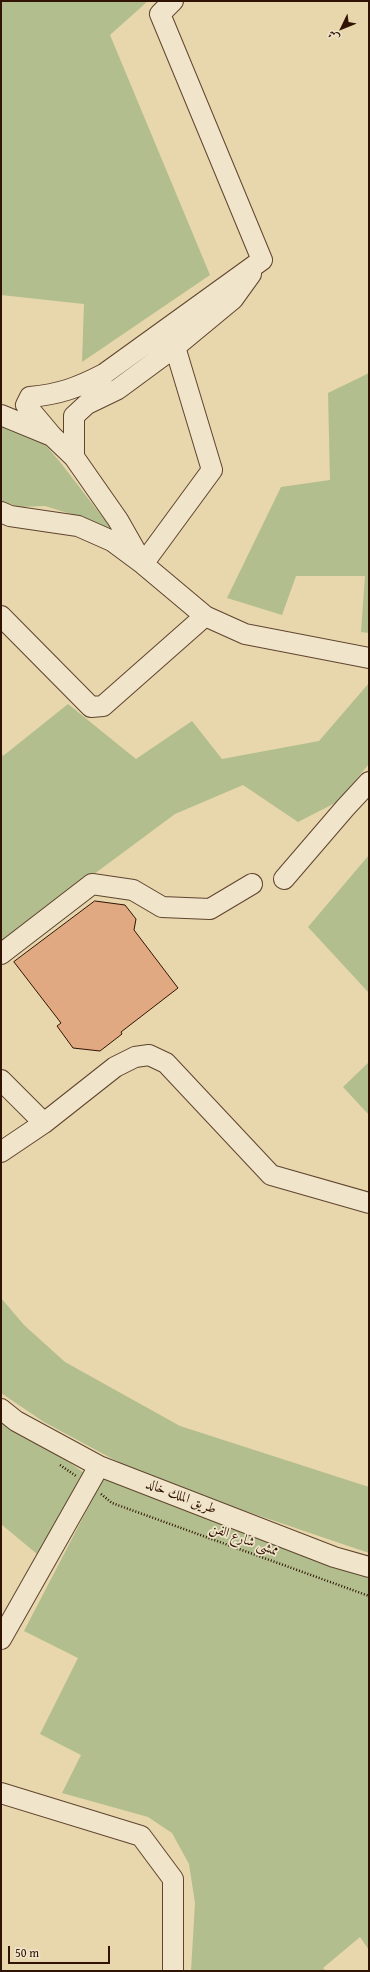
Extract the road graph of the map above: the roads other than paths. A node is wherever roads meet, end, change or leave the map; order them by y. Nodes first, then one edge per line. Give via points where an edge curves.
1 (173, 1) edge
2 (262, 260) junction
3 (175, 347) junction
4 (1, 415) edge
5 (52, 436) junction
6 (74, 458) junction
7 (1, 512) edge
8 (143, 564) junction
9 (1, 616) edge
10 (205, 616) junction
11 (369, 658) edge
12 (365, 790) edge
13 (284, 879) dead end
14 (252, 884) dead end
15 (1, 954) edge
16 (1, 1080) edge
17 (44, 1123) junction
18 (1, 1152) edge
19 (369, 1203) edge
20 (1, 1409) edge
21 (99, 1466) junction
22 (369, 1567) edge
23 (1, 1639) edge
24 (1, 1793) edge
25 (173, 1971) edge

1 - 2 street via 160,14
2 - 3 street via 233,299
2 - 5 street via 104,374 76,389 30,397 26,405
3 - 6 street via 118,389 87,404 74,416
3 - 8 street via 212,470
4 - 5 street
5 - 6 street
6 - 8 street via 118,520
7 - 8 street via 10,516 78,526 112,541
8 - 10 street
9 - 10 street via 92,707 103,706
10 - 11 street via 245,634
12 - 13 street
14 - 15 street via 210,909 162,907 133,890 92,884
16 - 17 street
17 - 18 street
17 - 19 street via 115,1067 136,1057 149,1055 166,1063 271,1175
20 - 21 street, طريق الملك خالد via 16,1421
21 - 22 street, طريق الملك خالد via 334,1557
21 - 23 street
24 - 25 street via 141,1836 173,1879

